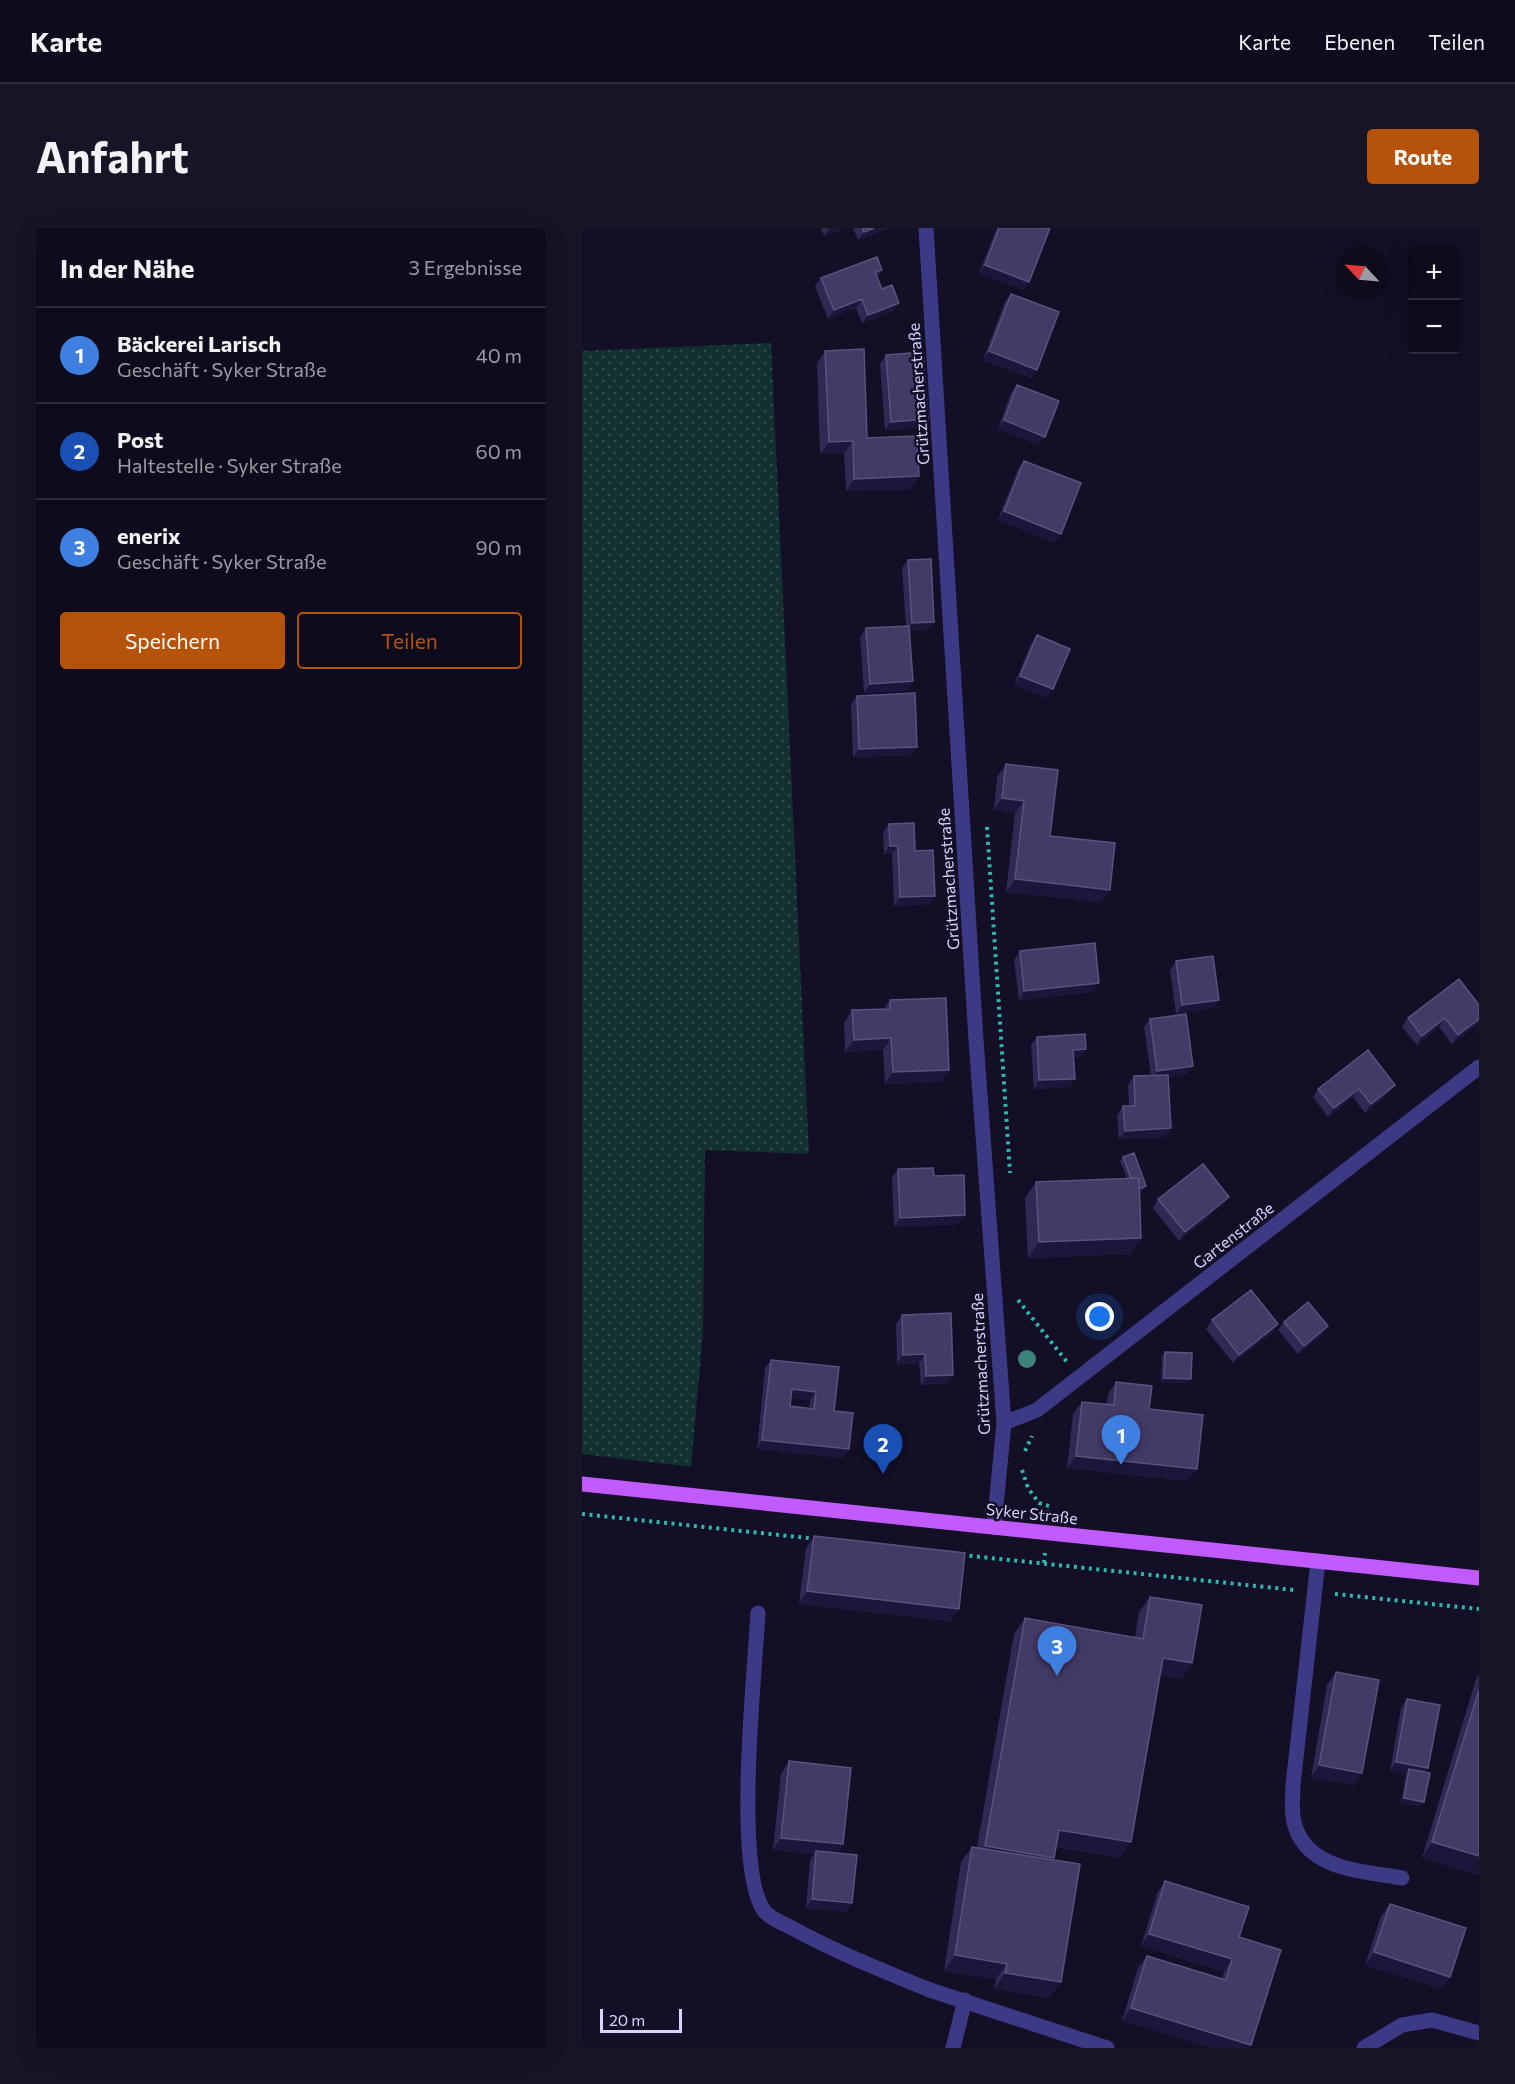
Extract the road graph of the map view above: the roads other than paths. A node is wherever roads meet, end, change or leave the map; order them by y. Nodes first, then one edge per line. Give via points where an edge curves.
1 (926, 228) edge
2 (1479, 1067) edge
3 (1004, 1423) junction
4 (582, 1484) edge
5 (994, 1527) junction
6 (1318, 1561) junction
7 (1479, 1578) edge
8 (758, 1613) dead end
9 (1402, 1878) dead end
10 (965, 2000) junction
11 (1479, 2033) edge
12 (953, 2048) edge
13 (1107, 2048) edge
14 (1364, 2048) edge

1 - 3 street, Grützmacherstraße via 976,1051
2 - 3 street, Gartenstraße via 1037,1410
3 - 5 street, Grützmacherstraße
4 - 5 main road, Syker Straße
5 - 6 main road, Syker Straße
6 - 7 main road, Syker Straße
6 - 9 street via 1293,1785 1293,1820 1297,1834 1330,1865
8 - 10 street via 748,1839 752,1881 758,1898 770,1916 800,1933 930,1990
10 - 12 street
10 - 13 street
11 - 14 street via 1432,2020 1402,2025

